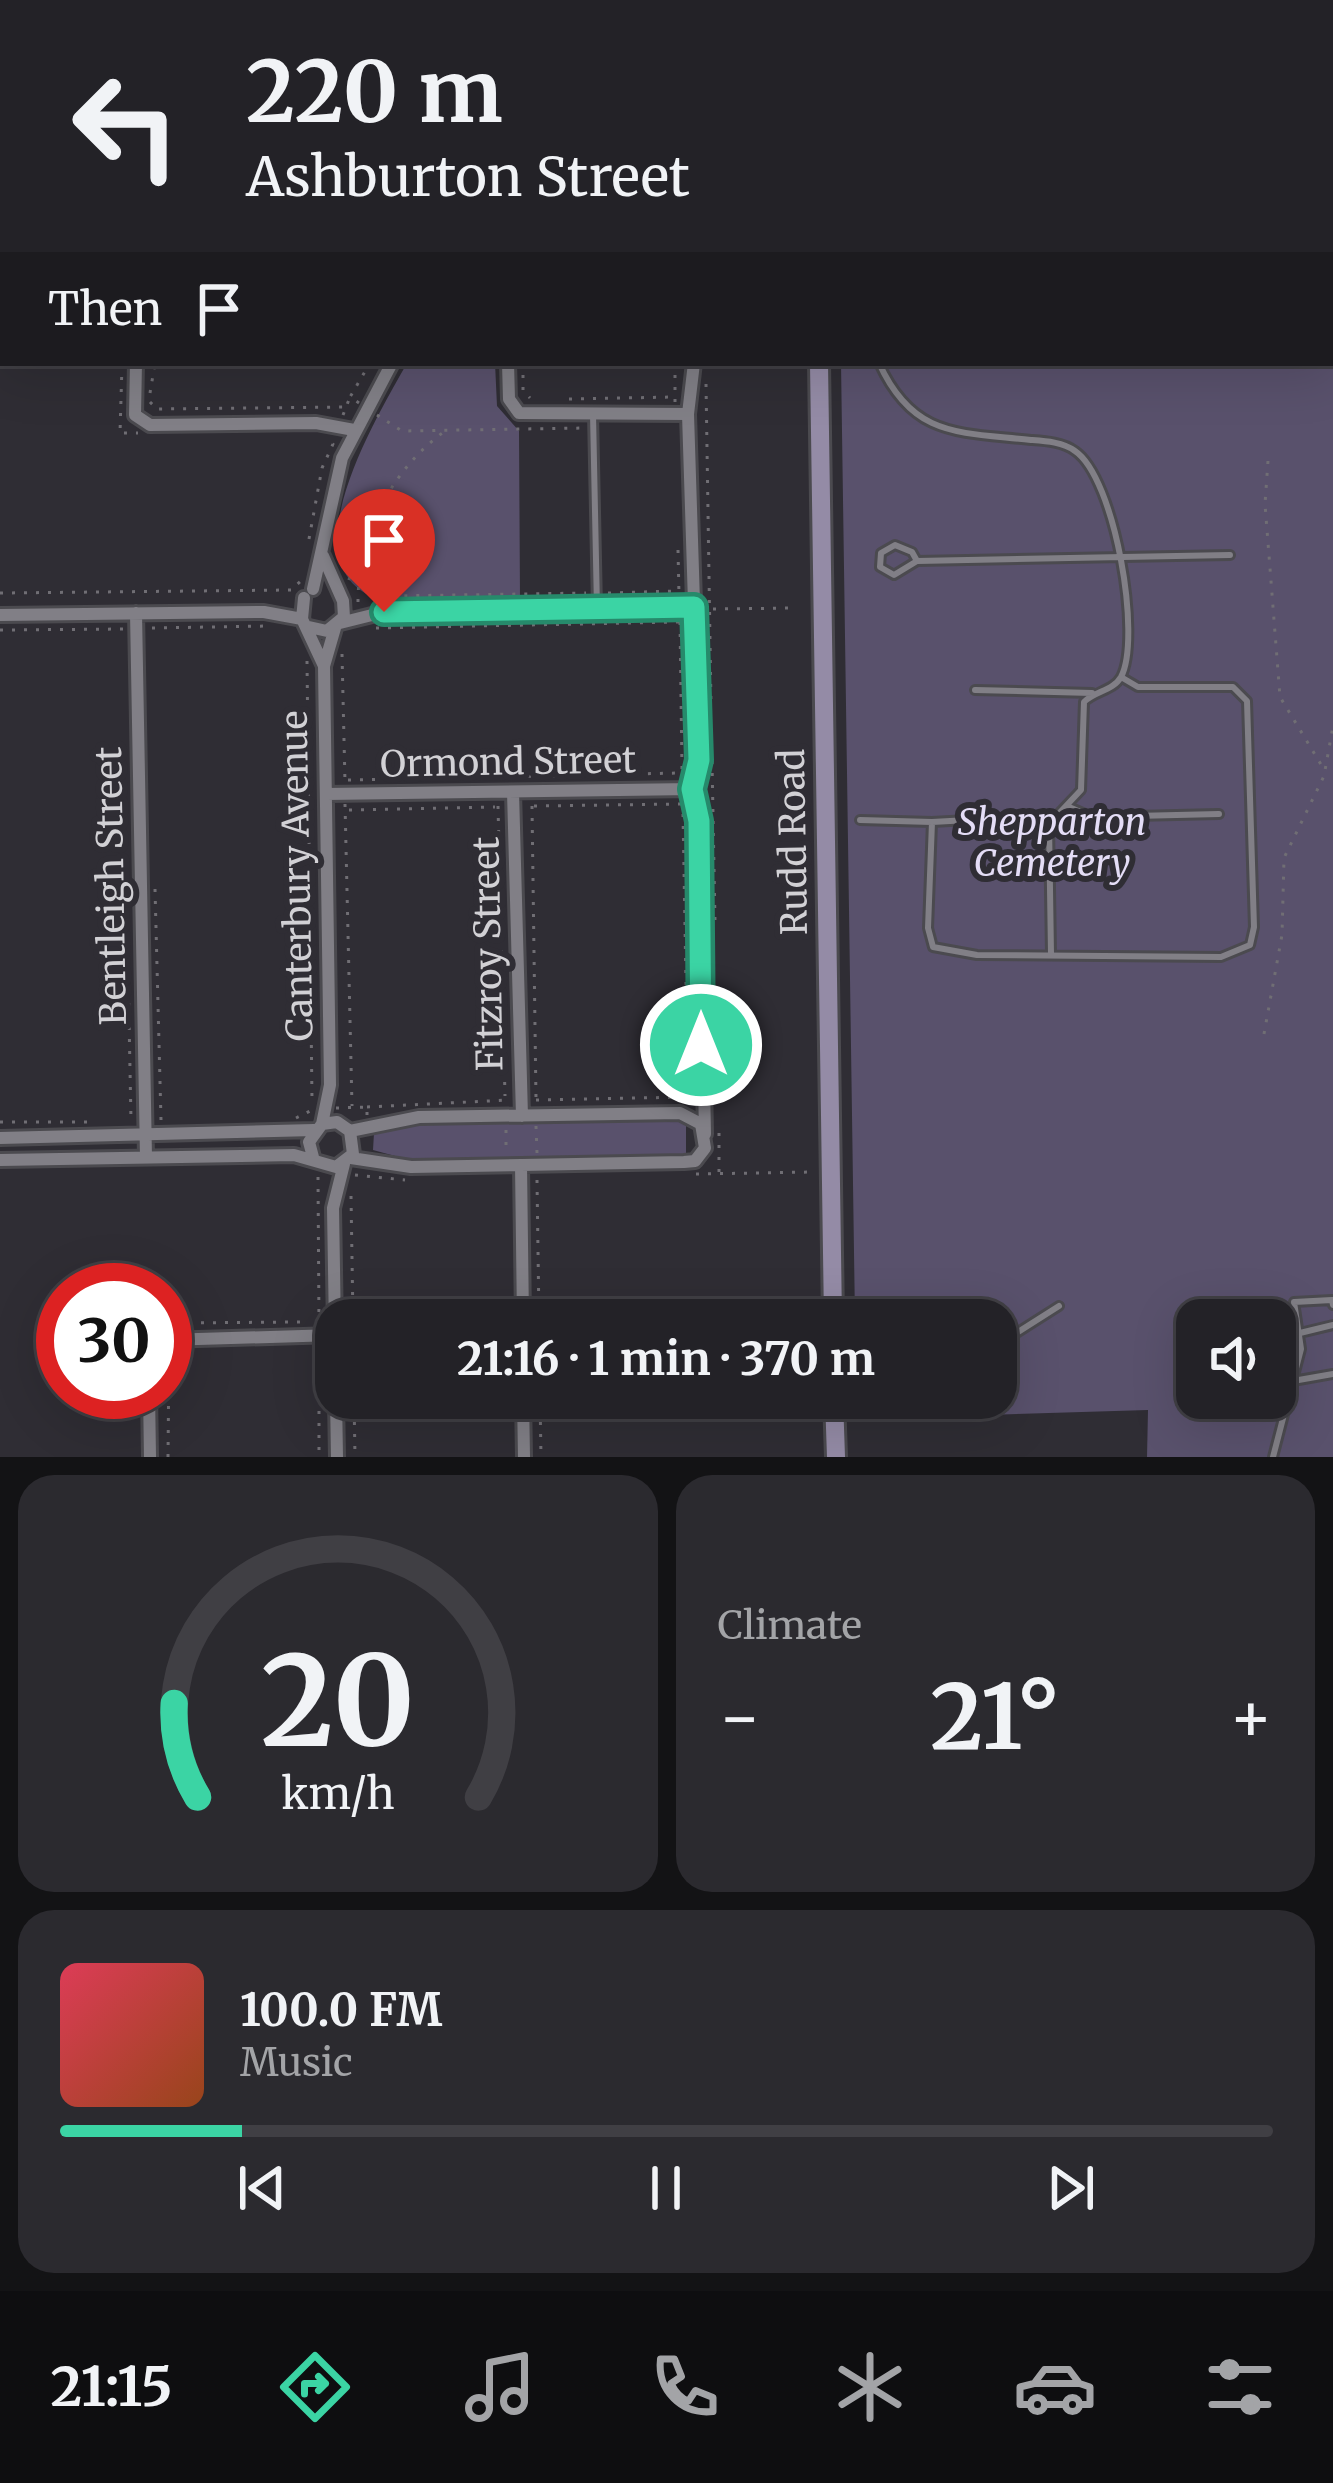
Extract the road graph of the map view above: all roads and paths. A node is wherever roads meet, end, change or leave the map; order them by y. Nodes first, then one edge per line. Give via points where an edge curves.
1 (123, 366) edge
2 (136, 366) edge
3 (154, 366) edge
4 (368, 366) edge
5 (390, 366) edge
6 (508, 366) edge
7 (523, 366) edge
8 (675, 366) edge
9 (693, 366) edge
10 (819, 366) edge
11 (880, 366) edge
12 (706, 386) dead end
13 (675, 397) junction
14 (532, 400) dead end
15 (556, 400) dead end
16 (343, 407) dead end
17 (366, 408) junction
18 (682, 413) junction
19 (593, 421) junction
20 (354, 430) junction
21 (446, 430) junction
22 (323, 431) dead end
23 (142, 433) dead end
24 (1268, 461) dead end
25 (678, 544) dead end
26 (316, 554) junction
27 (1230, 555) dead end
28 (1121, 557) junction
29 (917, 561) junction
30 (323, 573) junction
31 (358, 586) junction
32 (681, 591) junction
33 (0, 593) edge
34 (308, 593) junction
35 (596, 593) junction
36 (340, 596) junction
37 (358, 606) junction
38 (687, 607) junction
39 (795, 608) dead end
40 (597, 609) junction
41 (710, 610) junction
42 (264, 612) junction
43 (384, 612) junction
44 (136, 614) junction
45 (0, 615) edge
46 (306, 623) junction
47 (337, 626) junction
48 (307, 645) dead end
49 (342, 645) dead end
50 (324, 666) junction
51 (1121, 677) junction
52 (975, 690) dead end
53 (1095, 694) junction
54 (711, 704) dead end
55 (1333, 726) edge
56 (712, 751) dead end
57 (682, 772) junction
58 (1325, 772) junction
59 (497, 776) junction
60 (345, 787) junction
61 (687, 789) junction
62 (498, 792) junction
63 (514, 792) junction
64 (326, 794) junction
65 (532, 806) dead end
66 (1069, 808) junction
67 (1057, 814) junction
68 (1220, 814) dead end
69 (860, 820) dead end
70 (932, 823) junction
71 (715, 939) dead end
72 (1052, 956) junction
73 (1264, 1034) dead end
74 (701, 1090) junction
75 (505, 1100) junction
76 (529, 1100) junction
77 (332, 1108) junction
78 (367, 1108) junction
79 (680, 1113) junction
80 (506, 1116) junction
81 (529, 1116) junction
82 (718, 1126) dead end
83 (318, 1127) junction
84 (348, 1128) junction
85 (367, 1129) junction
86 (292, 1133) junction
87 (705, 1134) junction
88 (145, 1136) junction
89 (0, 1138) edge
90 (296, 1155) junction
91 (146, 1157) junction
92 (0, 1160) edge
93 (330, 1168) junction
94 (516, 1169) junction
95 (537, 1171) junction
96 (816, 1172) dead end
97 (697, 1174) dead end
98 (719, 1174) junction
99 (419, 1180) dead end
100 (351, 1196) dead end
101 (321, 1299) edge
102 (334, 1299) edge
103 (353, 1299) edge
104 (522, 1299) edge
105 (539, 1299) edge
106 (833, 1299) edge
107 (1333, 1305) edge
108 (1059, 1306) dead end
109 (192, 1323) edge
110 (1333, 1325) edge
111 (315, 1329) edge
112 (315, 1329) edge
113 (1017, 1333) edge
114 (1300, 1333) junction
115 (192, 1338) edge
116 (1296, 1360) edge
117 (1333, 1374) edge
118 (1296, 1380) edge
119 (149, 1419) edge
120 (167, 1419) edge
121 (320, 1419) edge
122 (336, 1419) edge
123 (355, 1419) edge
124 (524, 1419) edge
125 (540, 1419) edge
126 (835, 1419) edge
127 (1283, 1419) edge
128 (150, 1457) edge
129 (168, 1457) edge
130 (320, 1457) edge
131 (337, 1457) edge
132 (356, 1457) edge
133 (524, 1457) edge
134 (541, 1457) edge
135 (836, 1457) edge
136 (1273, 1457) edge

1 - 23 path via 120,433
2 - 20 street via 135,415 151,425 316,422
3 - 16 path via 148,400 157,409
4 - 17 path via 350,397
5 - 17 street
6 - 19 street via 518,413
7 - 14 path via 523,390
8 - 13 path
9 - 18 street
10 - 106 street, Rudd Road
11 - 28 lane via 890,387 929,424 1074,449 1106,494
12 - 41 path
13 - 15 path
13 - 18 path
17 - 20 street
17 - 21 path via 401,431
18 - 19 street
18 - 38 street
19 - 21 path
19 - 35 lane
20 - 26 street
21 - 31 path via 386,492
22 - 26 path via 333,444 322,468
24 - 58 path via 1280,697
25 - 32 path
26 - 30 street
27 - 28 lane
28 - 29 lane
28 - 51 lane
29 - 29 lane via 894,575 880,567 881,553 895,545
30 - 31 path
30 - 33 path via 310,573 291,590
30 - 34 street
30 - 36 street
31 - 35 path via 390,596
31 - 37 path
32 - 35 path
32 - 38 path
34 - 36 street
34 - 42 street
34 - 46 street
35 - 40 lane
36 - 37 street
36 - 47 street, Canterbury Avenue
37 - 43 street
38 - 40 street
38 - 57 path
38 - 61 street via 699,760
39 - 41 path
40 - 43 street
41 - 54 path
42 - 44 street
42 - 46 street
43 - 47 street
44 - 45 street
44 - 88 street, Bentleigh Street
46 - 47 street
46 - 50 street, Canterbury Avenue
47 - 50 street, Canterbury Avenue
48 - 77 path
49 - 60 path
50 - 64 street, Canterbury Avenue
51 - 53 lane
51 - 72 lane via 1138,687 1233,687 1247,701 1252,936 1243,951 1221,957
52 - 53 lane
53 - 66 lane via 1081,710 1081,790
55 - 58 path
56 - 71 path
57 - 59 path
57 - 61 path
58 - 73 path via 1284,858 1282,935
59 - 60 path
59 - 62 path
60 - 62 street, Ormond Street
60 - 64 street, Ormond Street
60 - 77 path
61 - 63 street, Ormond Street
61 - 74 street via 699,821
61 - 76 path via 688,1097
62 - 63 street, Ormond Street
62 - 75 path
63 - 76 street, Fitzroy Street
64 - 77 street, Canterbury Avenue
65 - 76 path
66 - 67 lane
66 - 68 lane via 1092,817
67 - 70 lane
67 - 72 lane via 1049,832
69 - 70 lane
70 - 72 lane via 933,947
74 - 79 street
74 - 87 street
75 - 76 path
75 - 78 path
75 - 80 path
76 - 81 street, Fitzroy Street
76 - 81 path
77 - 78 path
77 - 83 street, Canterbury Avenue
77 - 84 street
77 - 86 path via 290,1121
78 - 85 path
79 - 81 street
79 - 87 street
80 - 81 street
80 - 85 street via 403,1118
80 - 94 path
81 - 95 path
82 - 98 path
83 - 84 street
83 - 86 street
83 - 93 street, Canterbury Avenue via 309,1142
84 - 85 street
84 - 93 street via 355,1146
86 - 88 street
87 - 95 street via 695,1161
88 - 89 street
88 - 91 street, Bentleigh Street
90 - 91 street
90 - 93 street
90 - 93 path via 297,1163
91 - 92 street
93 - 94 street
93 - 99 path
93 - 101 path
93 - 102 street
94 - 95 street
94 - 95 path
94 - 104 street
95 - 105 path
96 - 98 path
97 - 98 path
100 - 103 path
107 - 114 lane via 1294,1303
108 - 113 lane
109 - 111 path
110 - 114 lane
112 - 115 street
114 - 116 lane
117 - 118 lane
119 - 128 street
120 - 129 path
121 - 130 path
122 - 131 street
123 - 132 path
124 - 133 street
125 - 134 path
126 - 135 street
127 - 136 lane

